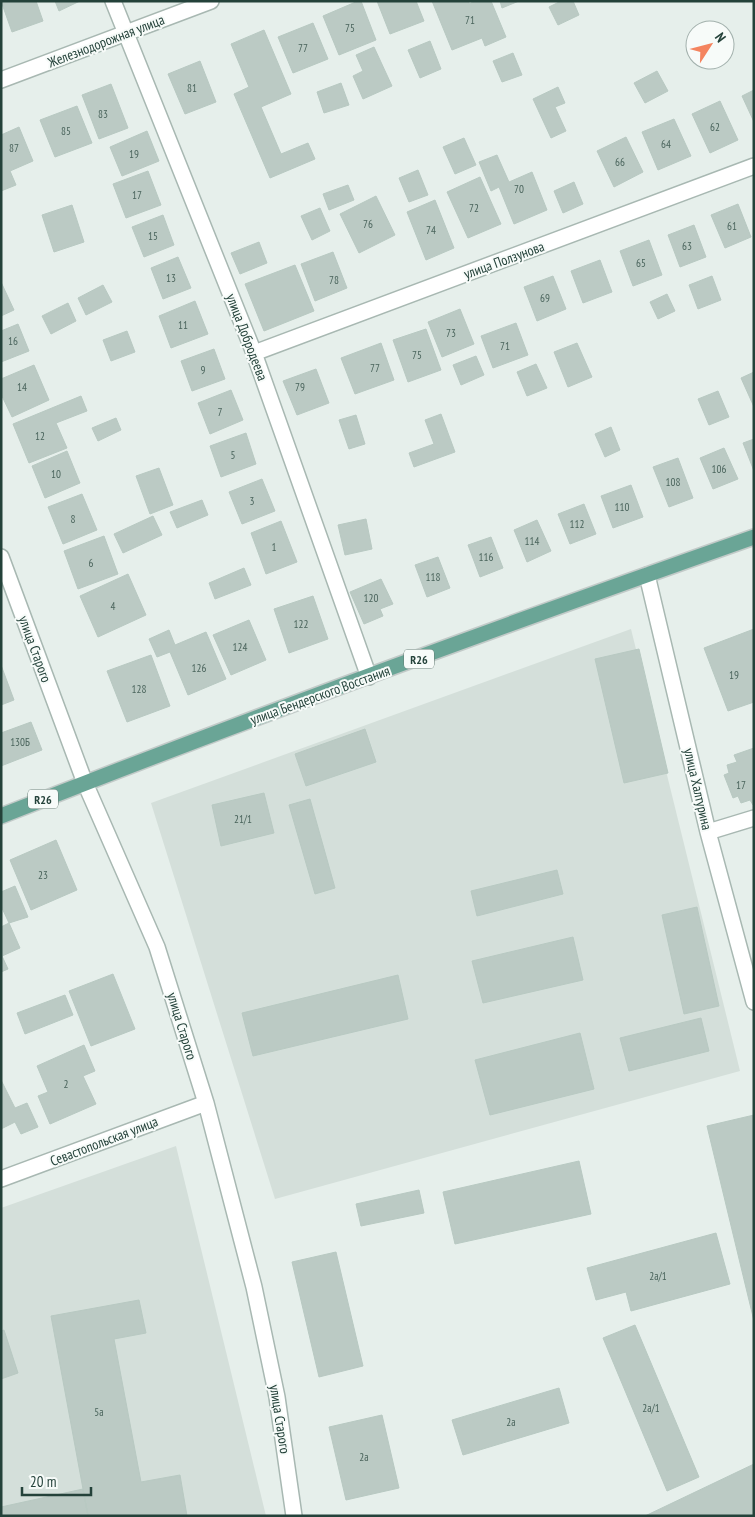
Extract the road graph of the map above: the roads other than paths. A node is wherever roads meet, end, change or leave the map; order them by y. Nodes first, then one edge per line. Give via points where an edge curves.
1 (113, 1) edge
2 (211, 1) edge
3 (125, 34) junction
4 (1, 80) edge
5 (754, 166) edge
6 (254, 353) junction
7 (754, 538) edge
8 (1, 557) edge
9 (647, 575) junction
10 (369, 677) junction
11 (85, 783) junction
12 (1, 816) edge
13 (754, 818) edge
14 (708, 832) junction
15 (754, 1002) edge
16 (206, 1102) junction
17 (1, 1180) edge
18 (294, 1516) edge

1 - 3 street, улица Добродеева
2 - 3 street, Железнодорожная улица
3 - 4 street, Железнодорожная улица
3 - 6 street, улица Добродеева
5 - 6 street, улица Ползунова
6 - 10 street, улица Добродеева
7 - 9 main road, улица Бендерского Восстания / R26
8 - 11 street, улица Старого
9 - 10 main road, улица Бендерского Восстания / R26
9 - 14 street, улица Халтурина
10 - 11 main road, улица Бендерского Восстания / R26
11 - 12 main road, улица Бендерского Восстания / R26
11 - 16 street, улица Старого via 157,947
13 - 14 street
14 - 15 street, улица Халтурина
16 - 17 street, Севастопольская улица
16 - 18 street, улица Старого via 254,1287 277,1397

